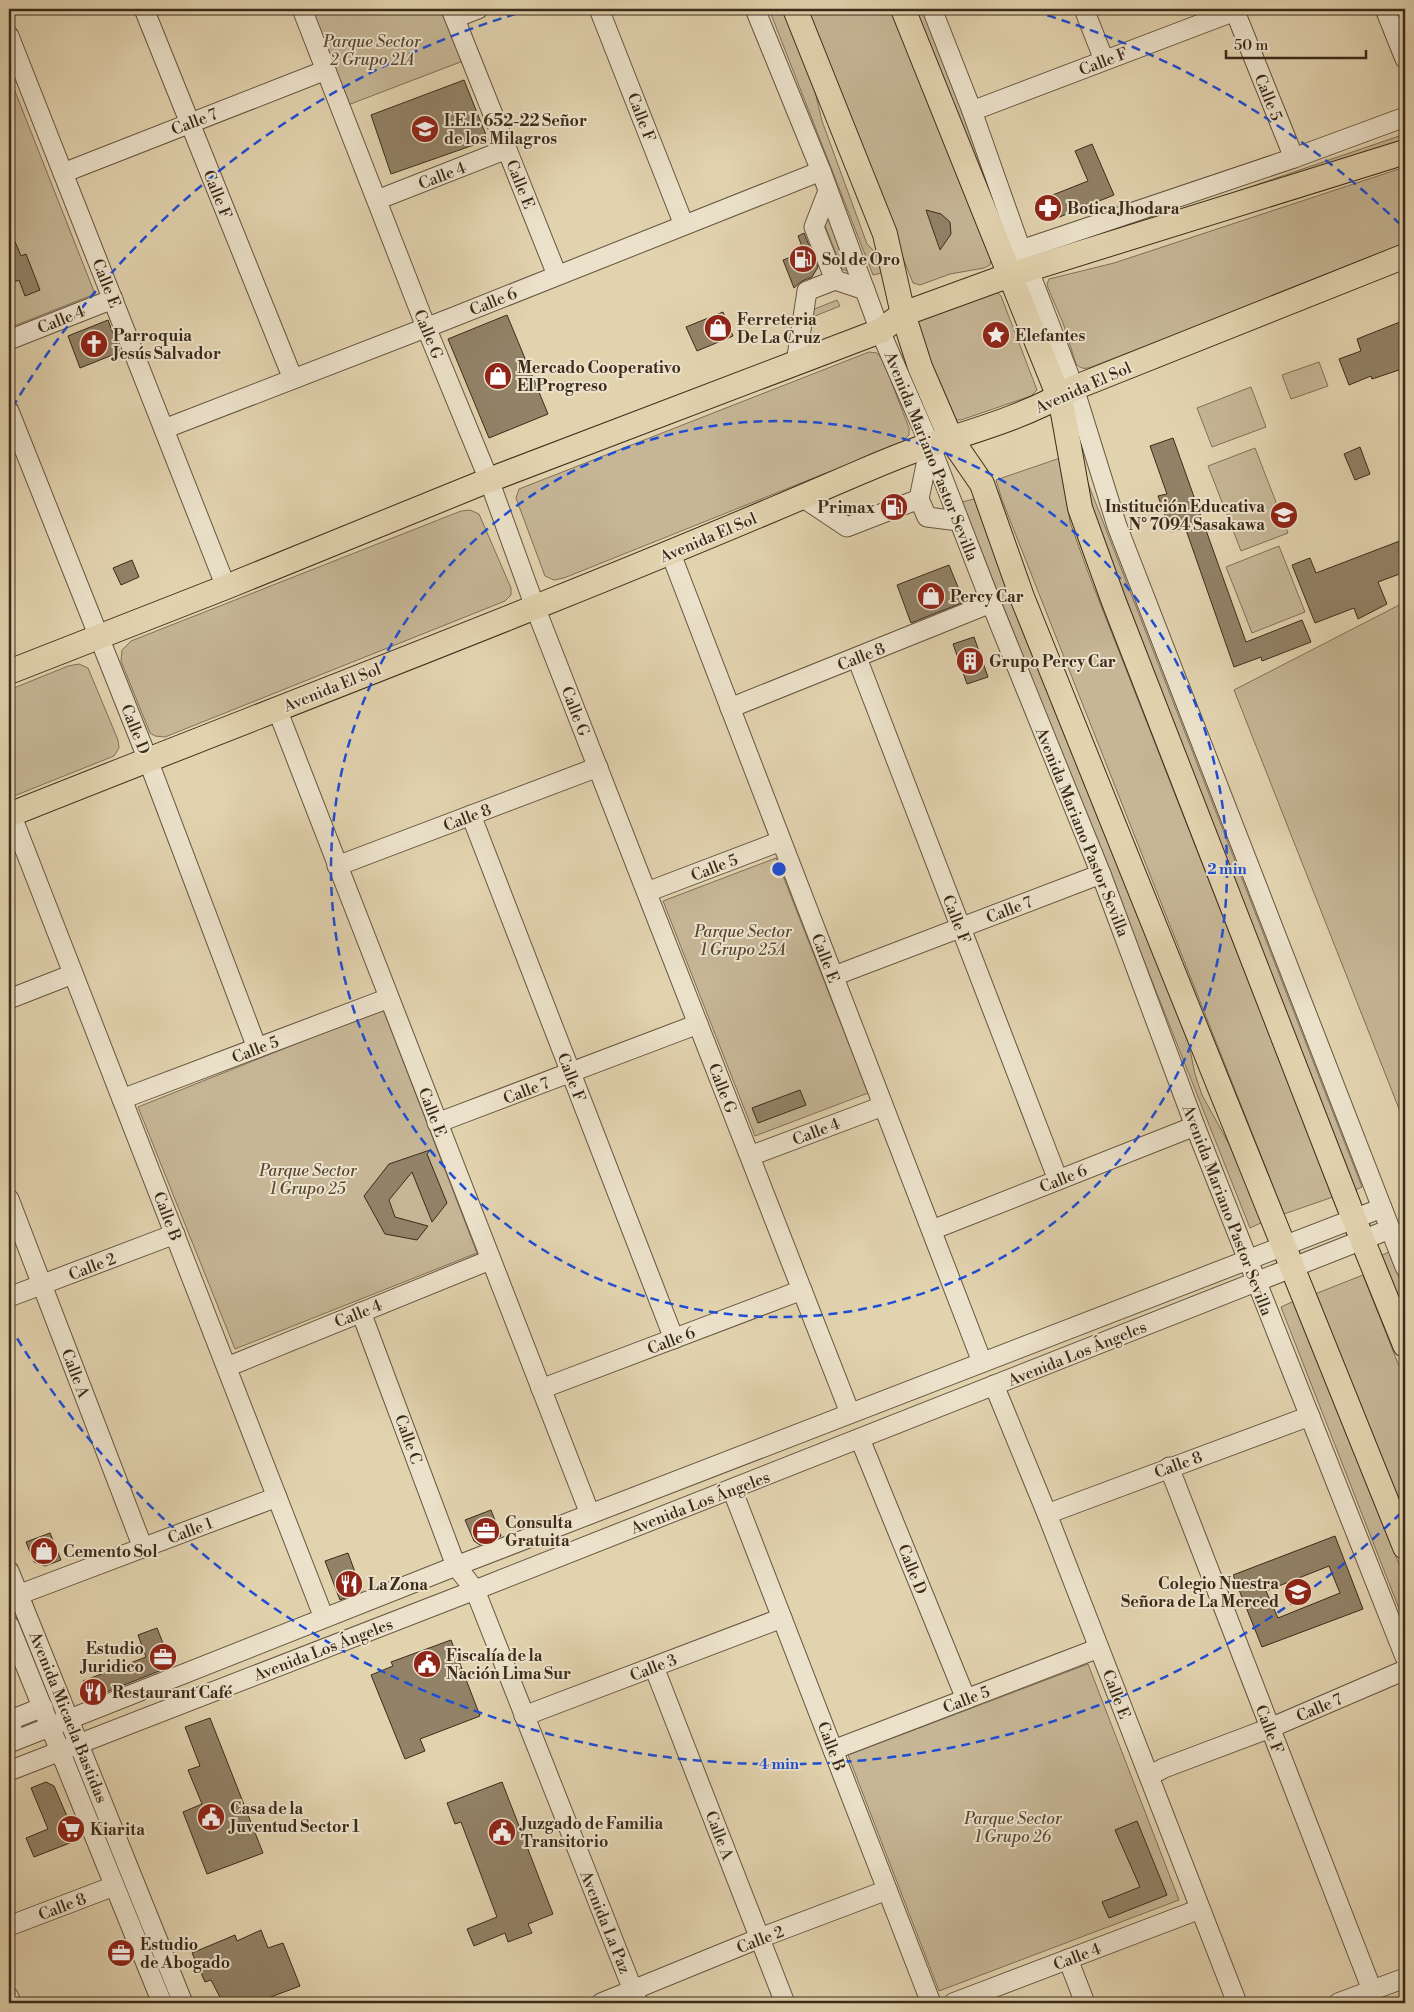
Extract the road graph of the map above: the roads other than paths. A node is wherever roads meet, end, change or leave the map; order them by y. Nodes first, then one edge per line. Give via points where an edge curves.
1 (144, 9) edge
2 (302, 9) edge
3 (478, 9) edge
4 (599, 9) edge
5 (755, 9) edge
6 (795, 9) edge
7 (903, 9) edge
8 (932, 9) edge
9 (1084, 9) edge
10 (1385, 9) edge
11 (1234, 10) edge
12 (453, 13) edge
13 (9, 40) edge
14 (1405, 58) edge
15 (1104, 60) junction
16 (326, 70) junction
17 (972, 111) junction
18 (1405, 118) edge
19 (190, 123) junction
20 (507, 149) junction
21 (1405, 152) edge
22 (1294, 158) junction
23 (821, 172) junction
24 (63, 173) junction
25 (828, 191) junction
26 (377, 200) junction
27 (684, 225) junction
28 (1405, 256) edge
29 (1020, 265) junction
30 (557, 275) junction
31 (836, 280) junction
32 (865, 290) junction
33 (113, 299) junction
34 (903, 314) junction
35 (426, 327) junction
36 (880, 331) junction
37 (9, 340) edge
38 (796, 363) junction
39 (292, 379) junction
40 (1067, 393) junction
41 (9, 411) edge
42 (164, 429) junction
43 (941, 442) junction
44 (489, 480) junction
45 (802, 497) junction
46 (920, 499) junction
47 (960, 521) junction
48 (671, 554) junction
49 (226, 587) junction
50 (991, 603) junction
51 (535, 607) junction
52 (99, 637) junction
53 (857, 658) junction
54 (9, 672) edge
55 (730, 708) junction
56 (277, 709) junction
57 (148, 760) junction
58 (598, 767) junction
59 (10, 814) edge
60 (471, 815) junction
61 (781, 841) junction
62 (337, 866) junction
63 (1102, 874) junction
64 (647, 892) junction
65 (960, 927) junction
66 (74, 974) junction
67 (834, 976) junction
68 (389, 998) junction
69 (9, 999) edge
70 (698, 1024) junction
71 (257, 1048) junction
72 (571, 1072) junction
73 (122, 1099) junction
74 (883, 1106) junction
75 (437, 1123) junction
76 (1195, 1126) junction
77 (750, 1156) junction
78 (1058, 1180) junction
79 (9, 1199) edge
80 (1382, 1208) junction
81 (1359, 1229) junction
82 (1390, 1229) junction
83 (932, 1230) junction
84 (175, 1234) junction
85 (1288, 1256) junction
86 (490, 1260) junction
87 (1248, 1260) junction
88 (1405, 1267) edge
89 (1256, 1282) junction
90 (42, 1284) junction
91 (802, 1290) junction
92 (9, 1297) edge
93 (361, 1312) junction
94 (674, 1339) junction
95 (1405, 1345) edge
96 (982, 1362) junction
97 (227, 1367) junction
98 (994, 1385) junction
99 (540, 1389) junction
100 (850, 1413) junction
101 (1310, 1416) junction
102 (860, 1439) junction
103 (1169, 1467) junction
104 (732, 1489) junction
105 (277, 1497) junction
106 (590, 1514) junction
107 (1047, 1514) junction
108 (1405, 1547) edge
109 (142, 1548) junction
110 (456, 1566) junction
111 (9, 1571) edge
112 (475, 1590) junction
113 (18, 1594) junction
114 (324, 1618) junction
115 (782, 1618) junction
116 (9, 1625) edge
117 (1099, 1648) junction
118 (1405, 1657) edge
119 (654, 1667) junction
120 (1405, 1670) edge
121 (966, 1699) junction
122 (43, 1707) junction
123 (524, 1716) junction
124 (70, 1720) junction
125 (50, 1726) junction
126 (1270, 1728) junction
127 (79, 1742) junction
128 (9, 1743) edge
129 (60, 1750) junction
130 (833, 1750) junction
131 (13, 1769) edge
132 (1149, 1776) junction
133 (114, 1886) junction
134 (888, 1890) junction
135 (1200, 1909) junction
136 (9, 1926) edge
137 (760, 1938) junction
138 (1068, 1959) junction
139 (1405, 1978) edge
140 (1372, 1990) junction
141 (9, 1997) edge
142 (635, 1997) edge
143 (11, 2003) edge
144 (162, 2003) edge
145 (183, 2003) edge
146 (601, 2003) edge
147 (785, 2003) edge
148 (931, 2003) edge
149 (953, 2003) edge
150 (1085, 2003) edge
151 (1237, 2003) edge
152 (1338, 2003) edge

1 - 19 street, Calle F
2 - 16 street, Calle G
3 - 12 street
4 - 27 street, Calle F
5 - 23 street, Avenida Mariano Pastor Sevilla
6 - 34 main road, Avenida Mariano Pastor Sevilla via 885,234
7 - 29 main road via 997,246
8 - 17 street
9 - 15 street
10 - 14 street
11 - 15 street, Calle F
11 - 22 street, Calle 5
12 - 20 street, Calle E
13 - 24 street, Calle E
15 - 17 street, Calle F
16 - 19 street, Calle 7
16 - 26 street, Calle G
17 - 29 street
18 - 22 street
19 - 24 street, Calle 7
19 - 39 street, Calle F
20 - 26 street, Calle 4
20 - 30 street, Calle E
21 - 29 main road
22 - 29 street
23 - 25 street, Avenida Mariano Pastor Sevilla
23 - 27 street, Calle 6
24 - 33 street, Calle E
25 - 31 street via 814,227
25 - 32 street, Avenida Mariano Pastor Sevilla
26 - 35 street, Calle G
27 - 30 street, Calle 6
28 - 40 main road, Avenida El Sol
29 - 34 main road
29 - 40 main road
30 - 35 street, Calle 6
31 - 32 street
31 - 38 street via 807,291
32 - 36 street, Avenida Mariano Pastor Sevilla
33 - 37 street, Calle 4
33 - 42 street, Calle E
34 - 36 main road
34 - 43 main road, Avenida Mariano Pastor Sevilla
35 - 39 street, Calle 6
35 - 44 street, Calle G
36 - 38 main road
36 - 43 street, Avenida Mariano Pastor Sevilla
38 - 44 main road
39 - 42 street, Calle 6
40 - 43 main road, Avenida El Sol via 997,424
40 - 80 street
40 - 81 main road via 1064,413 1083,516
41 - 52 street, Calle D
42 - 49 street, Calle E
43 - 45 main road, Avenida El Sol
43 - 46 street
43 - 47 street, Avenida Mariano Pastor Sevilla
43 - 85 main road, Avenida Mariano Pastor Sevilla via 982,484 1022,597
44 - 49 main road
44 - 51 street, Calle G
45 - 46 street via 847,527
45 - 48 main road, Avenida El Sol
46 - 47 street via 927,517
47 - 50 street, Avenida Mariano Pastor Sevilla
48 - 51 main road, Avenida El Sol
48 - 55 street, Calle E
49 - 52 main road
50 - 53 street, Calle 8
50 - 63 street, Avenida Mariano Pastor Sevilla
51 - 56 main road, Avenida El Sol
51 - 58 street, Calle G
52 - 54 main road
52 - 57 street, Calle D
53 - 55 street, Calle 8
53 - 65 street, Calle F
55 - 61 street, Calle E
56 - 57 main road, Avenida El Sol
56 - 62 street, Calle E
57 - 59 main road, Avenida El Sol
57 - 71 street, Calle D
58 - 60 street, Calle 8
58 - 64 street, Calle G
59 - 66 street, Calle B
60 - 62 street, Calle 8
60 - 72 street, Calle F
61 - 64 street, Calle 5
61 - 67 street, Calle E
62 - 68 street, Calle E
63 - 65 street, Calle 7
63 - 76 street, Avenida Mariano Pastor Sevilla
64 - 70 street, Calle G
65 - 67 street, Calle 7
65 - 78 street, Calle F
66 - 69 street
66 - 73 street, Calle B
67 - 74 street, Calle E
68 - 71 street, Calle 5
68 - 75 street, Calle E
70 - 72 street, Calle 7
70 - 77 street, Calle G
71 - 73 street, Calle 5
72 - 75 street, Calle 7
72 - 94 street, Calle F
73 - 84 street, Calle B
74 - 77 street, Calle 4
74 - 83 street, Calle E
75 - 86 street, Calle E
76 - 78 street, Calle 6
76 - 87 street, Avenida Mariano Pastor Sevilla
77 - 91 street, Calle G
78 - 83 street, Calle 6
79 - 90 street, Calle A
80 - 81 street, Avenida Los Ángeles
80 - 82 street
81 - 82 street, Avenida Los Ángeles
81 - 85 street, Avenida Los Ángeles
81 - 95 main road
82 - 88 street
83 - 96 street, Calle E
84 - 90 street, Calle 2
84 - 97 street, Calle B
85 - 87 street, Avenida Los Ángeles
85 - 89 street, Avenida Los Ángeles
85 - 108 main road, Avenida Mariano Pastor Sevilla
86 - 93 street, Calle 4
86 - 99 street, Calle E
87 - 89 street, Avenida Mariano Pastor Sevilla
87 - 96 street, Avenida Los Ángeles
89 - 98 street, Avenida Los Ángeles
89 - 101 street, Avenida Mariano Pastor Sevilla
90 - 92 street, Calle 2
90 - 109 street, Calle A
91 - 94 street, Calle 6
91 - 100 street, Calle G
93 - 97 street, Calle 4
93 - 110 street, Calle C
94 - 99 street, Calle 6
96 - 100 street, Avenida Los Ángeles
97 - 105 street, Calle B
98 - 102 street, Avenida Los Ángeles
98 - 107 street, Calle E
99 - 106 street, Calle E
100 - 106 street, Avenida Los Ángeles
101 - 103 street, Calle 8
101 - 118 street, Avenida Mariano Pastor Sevilla
102 - 104 street, Avenida Los Ángeles
102 - 121 street, Calle D
103 - 107 street, Calle 8
103 - 126 street, Calle F
104 - 112 street, Avenida Los Ángeles
104 - 115 street, Calle B
105 - 109 street, Calle 1
105 - 114 street, Calle B
106 - 110 street, Avenida Los Ángeles
107 - 117 street, Calle E
109 - 113 street, Calle 1
110 - 112 street, Avenida La Paz
110 - 114 street, Avenida Los Ángeles
111 - 113 street, Avenida Micaela Bastidas
112 - 123 street, Avenida La Paz
112 - 127 street, Avenida Los Ángeles
113 - 124 street, Avenida Micaela Bastidas
114 - 124 street, Avenida Los Ángeles
115 - 119 street, Calle 3
115 - 130 street, Calle B
116 - 122 street, Avenida Micaela Bastidas
117 - 121 street, Calle 5
117 - 132 street, Calle E
119 - 123 street, Calle 3
119 - 137 street, Calle A
120 - 126 street, Calle 7
121 - 130 street, Calle 5
122 - 125 street, Avenida Micaela Bastidas
122 - 128 street via 12,1719
123 - 142 street, Avenida La Paz
124 - 125 street, Avenida Los Ángeles
124 - 127 street, Avenida Micaela Bastidas
125 - 128 street, Avenida Los Ángeles
125 - 129 street, Avenida Micaela Bastidas
126 - 132 street, Calle 7
126 - 140 street, Calle F
127 - 129 street, Avenida Los Ángeles
127 - 145 street, Avenida Micaela Bastidas
128 - 131 street
129 - 131 street, Avenida Los Ángeles
129 - 133 street, Avenida Micaela Bastidas
130 - 134 street, Calle B
132 - 135 street, Calle E
133 - 136 street, Calle 8
133 - 144 street, Avenida Micaela Bastidas
134 - 137 street, Calle 2
134 - 148 street, Calle B
135 - 138 street, Calle 4
135 - 151 street, Calle E
137 - 142 street, Calle 2
137 - 147 street, Calle A
138 - 149 street, Calle 4
138 - 150 street
139 - 140 street
140 - 152 street
141 - 143 street
142 - 146 street, Calle 2

